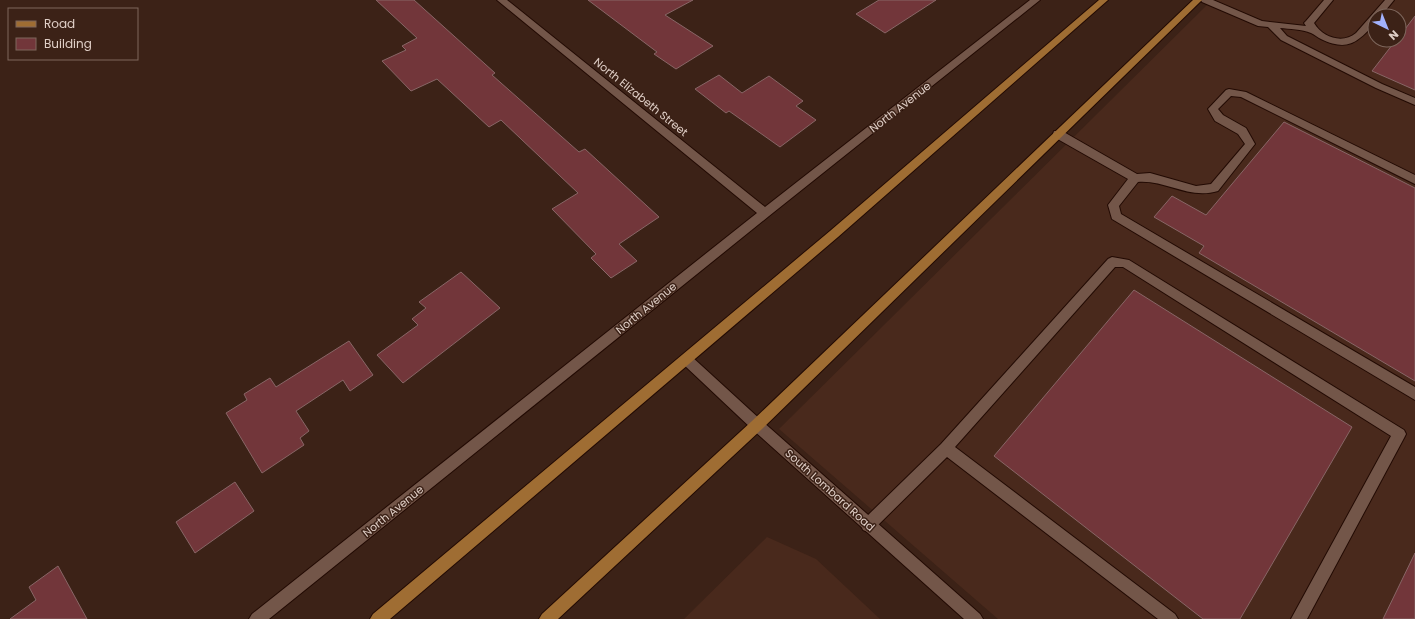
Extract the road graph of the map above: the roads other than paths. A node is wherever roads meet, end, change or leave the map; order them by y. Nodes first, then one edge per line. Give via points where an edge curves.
1 (501, 0) edge
2 (1036, 0) edge
3 (1104, 0) edge
4 (1198, 0) edge
5 (1205, 0) edge
6 (1329, 0) edge
7 (1390, 0) edge
8 (1382, 8) edge
9 (1271, 25) junction
10 (1367, 25) edge
11 (1312, 30) junction
12 (1415, 102) edge
13 (1058, 134) junction
14 (1135, 178) junction
15 (1415, 180) edge
16 (765, 213) junction
17 (687, 360) junction
18 (1415, 394) edge
19 (756, 425) junction
20 (946, 448) junction
21 (868, 525) junction
22 (257, 619) edge
23 (378, 619) edge
24 (547, 619) edge
25 (975, 619) edge
26 (1170, 619) edge
27 (1299, 619) edge

1 - 16 street, North Elizabeth Street
2 - 16 street, North Avenue
3 - 17 main road
4 - 13 main road
5 - 9 street via 1252,21
6 - 11 street via 1309,23
7 - 8 street
9 - 11 street
9 - 12 street via 1284,38
10 - 11 street via 1354,39 1346,43 1337,43
13 - 14 street
13 - 19 main road
14 - 15 street via 1150,177 1196,190 1214,188 1250,144 1242,131 1219,118 1213,109 1229,92 1243,94
14 - 18 street via 1113,205 1116,216
16 - 22 street, North Avenue
17 - 19 street, South Lombard Road
17 - 23 main road
19 - 21 street, South Lombard Road
19 - 24 main road
20 - 21 street
20 - 26 street
20 - 27 street via 1112,262 1125,263 1399,434
21 - 25 street, South Lombard Road

